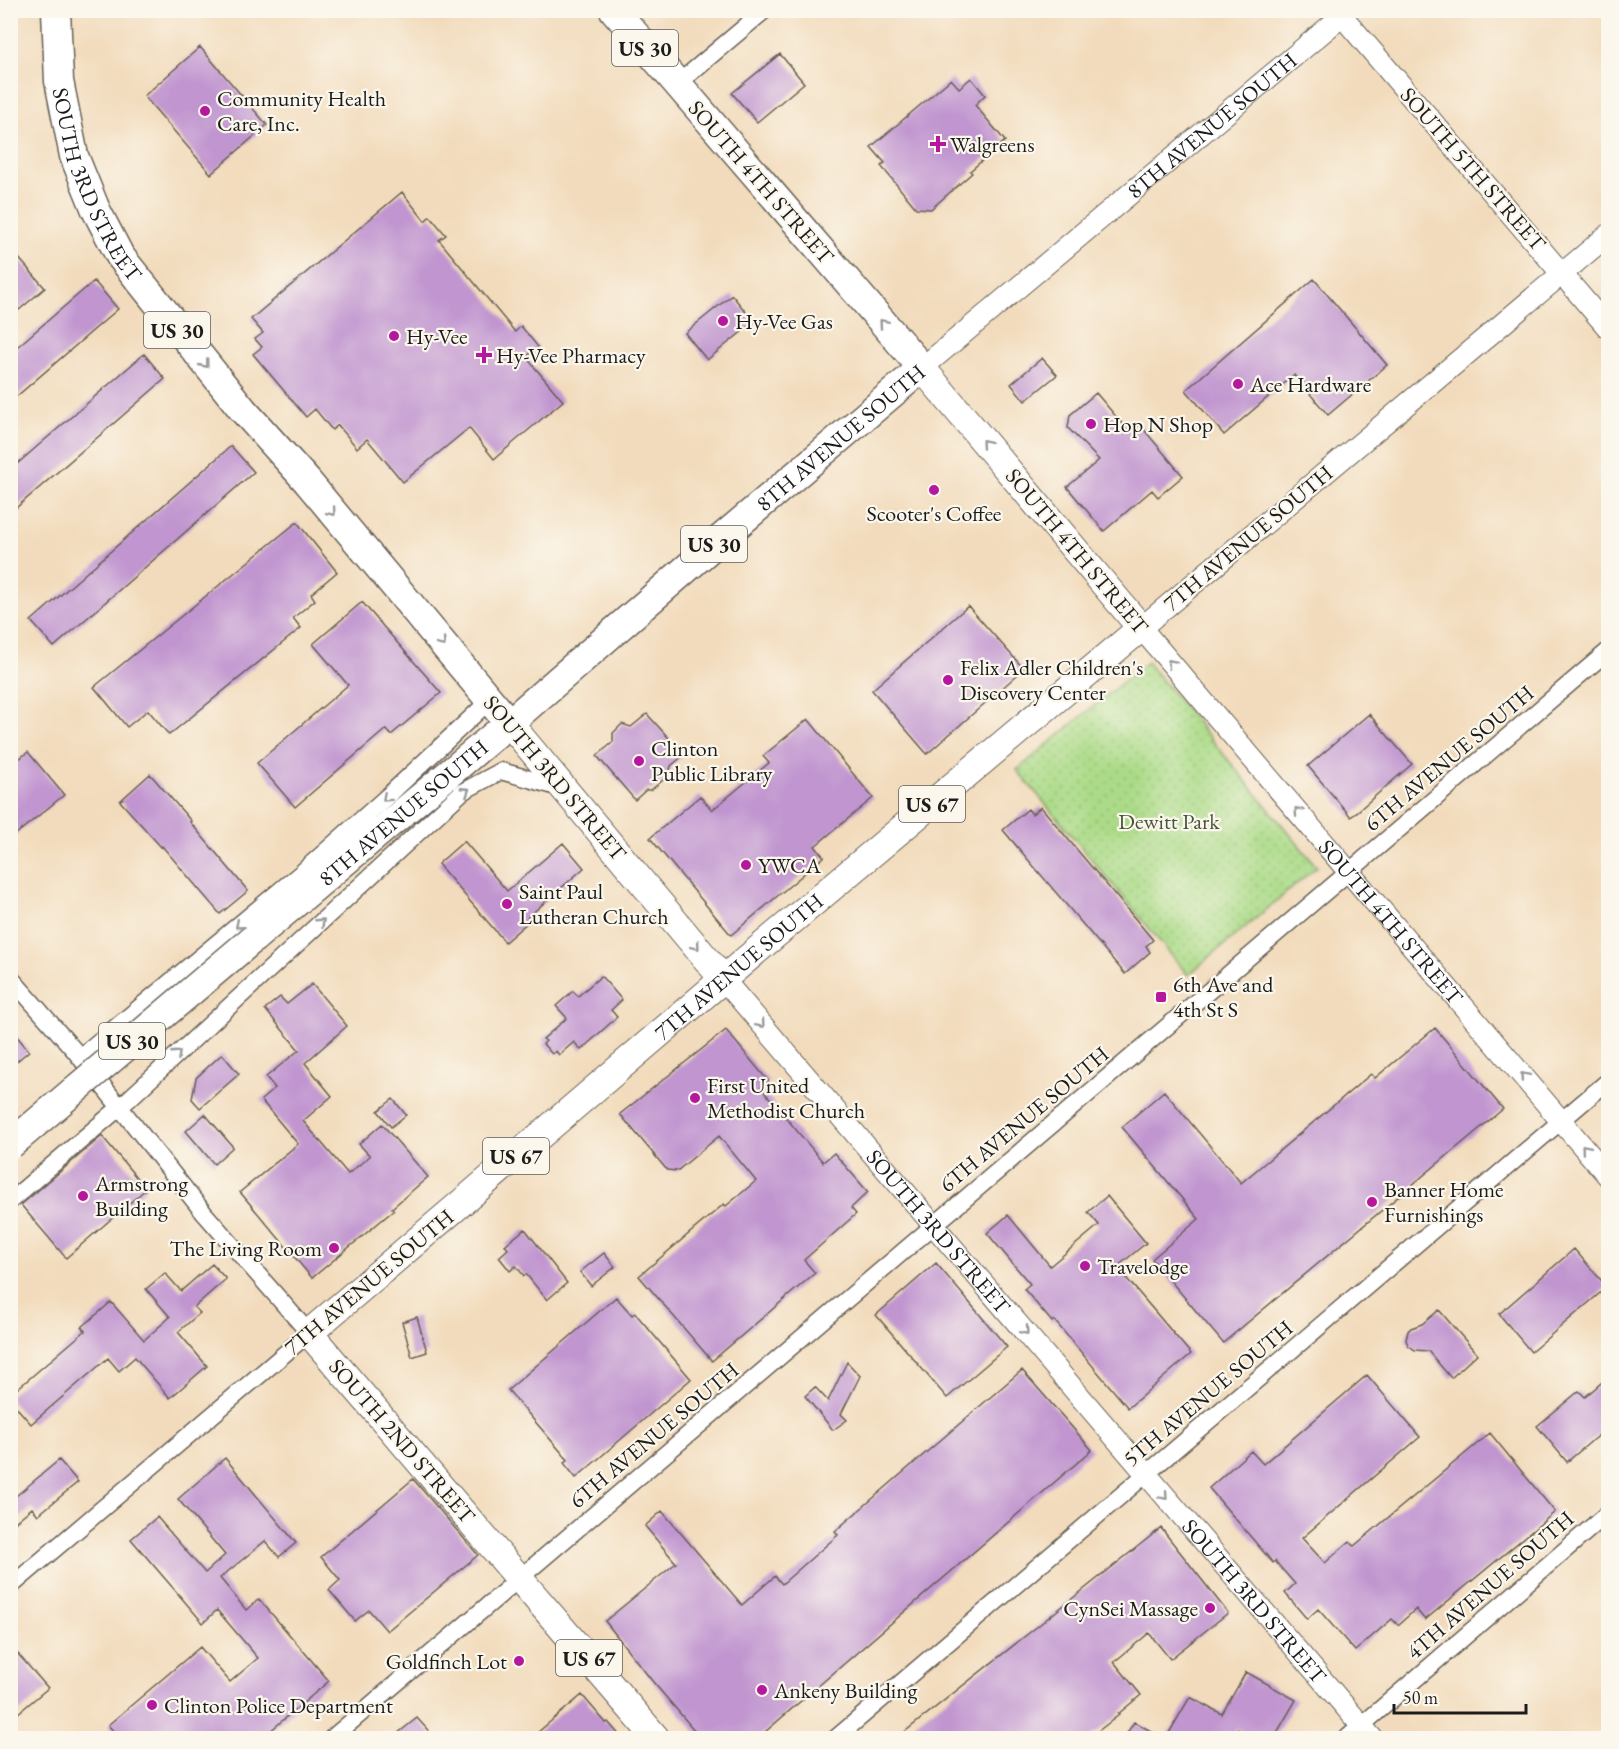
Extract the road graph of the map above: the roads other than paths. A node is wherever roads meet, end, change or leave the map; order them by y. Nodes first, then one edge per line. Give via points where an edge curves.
1 (56, 10) edge
2 (614, 10) edge
3 (765, 10) edge
4 (1345, 12) edge
5 (676, 85) junction
6 (1608, 235) edge
7 (1562, 274) junction
8 (1608, 328) edge
9 (922, 368) junction
10 (1141, 628) junction
11 (1608, 651) edge
12 (490, 700) junction
13 (509, 723) junction
14 (564, 789) junction
15 (1350, 871) junction
16 (10, 976) edge
17 (723, 979) junction
18 (80, 1058) junction
19 (1608, 1081) edge
20 (119, 1108) junction
21 (1562, 1121) junction
22 (10, 1145) edge
23 (1608, 1176) edge
24 (10, 1201) edge
25 (934, 1226) junction
26 (309, 1333) junction
27 (1146, 1475) junction
28 (1608, 1513) edge
29 (520, 1578) junction
30 (10, 1587) edge
31 (1360, 1734) edge
32 (332, 1738) edge
33 (656, 1738) edge
34 (836, 1738) edge

1 -> 12 highway, SOUTH 3RD STREET / US 30 via 59,81 74,156 120,256 236,401
2 - 5 highway, SOUTH 4TH STREET / US 30
3 - 5 street
4 - 7 street, SOUTH 5TH STREET
4 - 9 street, 8TH AVENUE SOUTH
9 -> 5 highway, SOUTH 4TH STREET / US 30
6 - 7 street, 7TH AVENUE SOUTH
7 - 8 street, SOUTH 5TH STREET
7 - 10 street, 7TH AVENUE SOUTH
10 -> 9 main road, SOUTH 4TH STREET
9 - 13 highway, 8TH AVENUE SOUTH / US 30
15 -> 10 street, SOUTH 4TH STREET
10 - 17 main road, 7TH AVENUE SOUTH / US 67
11 - 15 street, 6TH AVENUE SOUTH
12 - 13 highway, SOUTH 3RD STREET / US 30
12 -> 18 street, 8TH AVENUE SOUTH via 301,873
13 - 14 main road, SOUTH 3RD STREET
13 - 22 highway, 8TH AVENUE SOUTH / US 30, bridge
14 -> 17 main road, SOUTH 3RD STREET
20 -> 14 street, 8TH AVENUE SOUTH via 462,792 501,771
21 -> 15 street, SOUTH 4TH STREET
15 - 25 street, 6TH AVENUE SOUTH
16 - 18 street, SOUTH 2ND STREET
17 -> 25 street, SOUTH 3RD STREET
17 - 26 main road, 7TH AVENUE SOUTH / US 67
18 - 20 street, SOUTH 2ND STREET
19 - 21 street, 5TH AVENUE SOUTH
20 - 24 street, 8TH AVENUE SOUTH
20 - 26 street, SOUTH 2ND STREET
23 -> 21 street, SOUTH 4TH STREET
21 - 27 street, 5TH AVENUE SOUTH
25 -> 27 street, SOUTH 3RD STREET
25 - 29 street, 6TH AVENUE SOUTH
26 - 29 main road, SOUTH 2ND STREET / US 67
26 - 30 street, 7TH AVENUE SOUTH
27 -> 31 street, SOUTH 3RD STREET
27 - 34 street, 5TH AVENUE SOUTH
28 - 31 street, 4TH AVENUE SOUTH
29 - 32 street, 6TH AVENUE SOUTH
29 - 33 main road, SOUTH 2ND STREET / US 67

